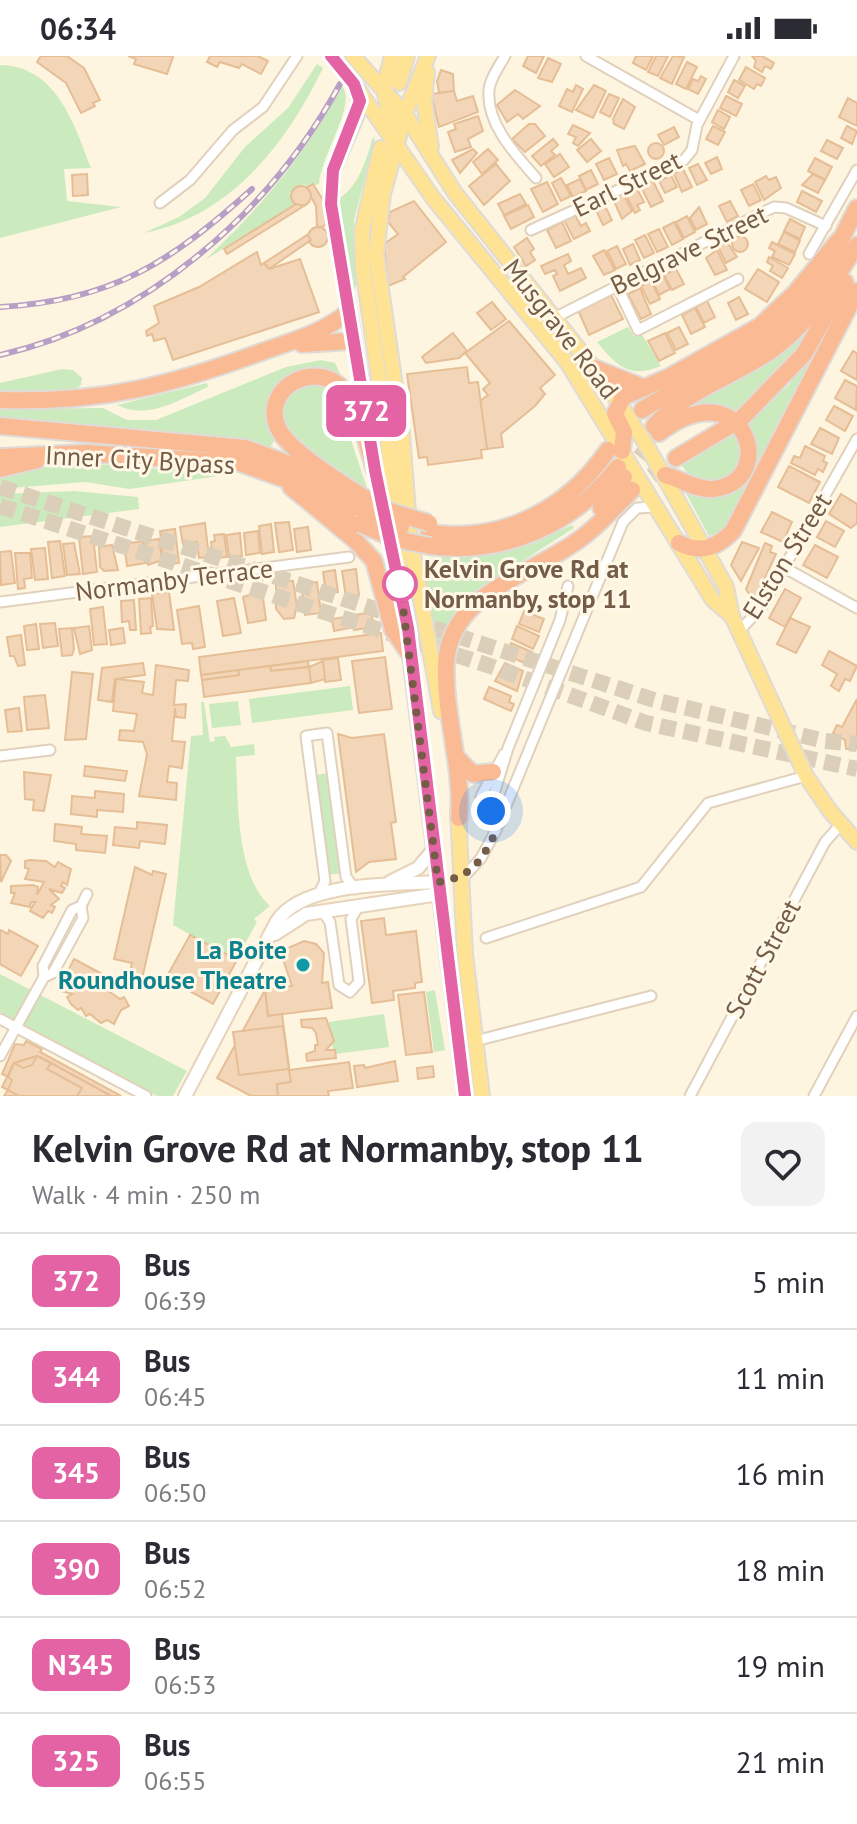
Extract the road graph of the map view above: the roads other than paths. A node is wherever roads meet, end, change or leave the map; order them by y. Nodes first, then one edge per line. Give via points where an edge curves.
1 (297, 56) edge
2 (331, 56) edge
3 (392, 56) edge
4 (407, 56) edge
5 (428, 56) edge
6 (505, 56) edge
7 (586, 56) edge
8 (734, 56) edge
9 (355, 58) edge
10 (354, 84) junction
11 (391, 85) junction
12 (405, 114) junction
13 (699, 120) junction
14 (391, 145) junction
15 (433, 158) junction
16 (857, 170) edge
17 (536, 178) dead end
18 (160, 203) dead end
19 (857, 208) edge
20 (826, 226) junction
21 (531, 230) dead end
22 (839, 240) junction
23 (857, 245) edge
24 (809, 254) dead end
25 (857, 259) edge
26 (738, 279) dead end
27 (365, 281) junction
28 (617, 286) junction
29 (857, 291) edge
30 (347, 313) junction
31 (554, 318) junction
32 (381, 340) junction
33 (352, 341) junction
34 (281, 345) junction
35 (594, 368) junction
36 (645, 388) junction
37 (682, 392) junction
38 (0, 400) edge
39 (619, 402) junction
40 (642, 410) dead end
41 (0, 426) edge
42 (857, 439) edge
43 (53, 453) junction
44 (0, 457) edge
45 (676, 458) tunnel mouth
46 (621, 467) junction
47 (0, 469) edge
48 (375, 470) junction
49 (665, 475) junction
50 (282, 476) junction
51 (613, 493) junction
52 (657, 507) junction
53 (359, 509) junction
54 (430, 534) junction
55 (679, 543) junction
56 (489, 546) junction
57 (706, 549) junction
58 (349, 557) dead end
59 (785, 568) junction
60 (499, 586) junction
61 (568, 586) dead end
62 (402, 592) junction
63 (0, 602) edge
64 (857, 608) edge
65 (732, 616) junction
66 (740, 630) junction
67 (411, 656) junction
68 (508, 748) junction
69 (50, 750) dead end
70 (0, 756) edge
71 (458, 759) junction
72 (493, 772) junction
73 (806, 776) junction
74 (459, 818) junction
75 (841, 824) junction
76 (498, 826) junction
77 (857, 842) edge
78 (434, 849) junction
79 (462, 879) junction
80 (375, 887) junction
81 (439, 888) junction
82 (355, 889) junction
83 (87, 894) dead end
84 (319, 894) junction
85 (358, 907) junction
86 (322, 911) junction
87 (486, 938) dead end
88 (270, 939) junction
89 (651, 996) dead end
90 (857, 1016) edge
91 (0, 1019) edge
92 (16, 1027) junction
93 (475, 1041) junction
94 (0, 1056) edge
95 (146, 1096) edge
96 (185, 1096) edge
97 (465, 1096) edge
98 (482, 1096) edge
99 (690, 1096) edge
100 (814, 1096) edge

1 - 18 street via 255,111
2 - 10 main road, Musgrave Road, bridge
3 - 11 main road
4 - 11 main road
5 - 12 main road
5 - 15 main road via 424,101
6 - 17 street via 490,97 505,141
7 - 13 street
8 - 13 street, Earl Street
9 - 11 main road, Musgrave Road
10 - 14 main road, Musgrave Road
10 - 30 main road via 359,110 332,176 332,215
11 - 12 main road, Musgrave Road
11 - 14 main road
12 - 14 main road
12 - 15 main road, Musgrave Road
13 - 21 street, Earl Street via 684,160
14 - 27 main road via 362,232
14 - 32 main road via 377,235
14 - 46 main road, Musgrave Road via 554,344
15 - 31 main road, Musgrave Road
16 - 20 street
19 - 22 highway
20 - 24 street
20 - 28 street, Belgrave Street via 774,207
22 - 36 highway via 760,326
22 - 37 highway via 815,288 781,325
23 - 37 highway via 826,295 790,335 751,364
25 - 45 highway via 804,354 737,421
26 - 28 street via 638,330
27 - 30 main road via 362,295
27 - 32 main road
28 - 31 street, Belgrave Street
29 - 57 highway via 739,522 726,538
30 - 33 main road
30 - 34 highway via 322,330
31 - 35 main road, Musgrave Road
32 - 33 main road
32 - 62 main road
32 - 74 main road via 402,434 413,559
33 - 34 highway
33 - 48 main road
34 - 38 highway via 114,396
35 - 36 highway
35 - 39 main road, Musgrave Road
36 - 39 highway
37 - 40 highway
37 - 49 highway via 656,430 696,414 719,412 738,423 749,444 746,466 725,486 701,488
39 - 46 highway via 615,414 624,432
39 - 49 main road, Musgrave Road
41 - 53 highway, Inner City Bypass via 245,448 292,465
42 - 59 street, Elston Street
43 - 44 highway, Inner City Bypass
43 - 47 highway
43 - 50 highway, Inner City Bypass via 223,460
46 - 51 highway
46 - 52 main road, Musgrave Road
46 - 54 highway, Inner City Bypass via 513,526 479,534
46 - 56 highway, Inner City Bypass via 564,518
46 - 60 highway via 581,538
48 - 53 highway via 341,387 308,376 283,390 275,417 284,437
48 - 62 main road
49 - 57 main road, Musgrave Road
50 - 53 highway, Inner City Bypass
50 - 67 highway via 370,555 393,630
51 - 56 highway via 548,535 504,548
51 - 60 highway via 574,533 506,575
52 - 55 main road, Musgrave Road
52 - 76 street via 637,508 623,522
53 - 54 highway, bridge via 392,512
53 - 54 highway, Inner City Bypass, bridge via 395,539
54 - 56 highway, Inner City Bypass
55 - 57 highway
55 - 65 main road, Musgrave Road via 713,600
57 - 65 main road, Musgrave Road via 726,587
58 - 63 street, Normanby Terrace
59 - 64 street
59 - 66 street, Elston Street via 761,608
60 - 71 highway via 469,611 447,657
61 - 68 street via 560,620
62 - 67 main road
65 - 66 main road, Musgrave Road
66 - 73 main road, Musgrave Road
67 - 78 main road
68 - 72 street
68 - 76 street via 490,806
69 - 70 street
71 - 72 highway via 473,774
71 - 74 highway
72 - 76 street via 480,806 483,820
73 - 75 main road, Musgrave Road
73 - 87 street via 708,803 641,887
74 - 79 main road
75 - 77 main road, Musgrave Road
75 - 99 street, Scott Street via 825,842
76 - 79 street
78 - 80 street via 415,871
78 - 81 main road
79 - 81 main road
79 - 93 main road
80 - 81 street
80 - 82 street
81 - 85 street
81 - 97 main road
82 - 84 street
82 - 84 street via 346,877 327,733 306,736 325,881
83 - 92 street via 83,918
84 - 88 street via 287,910
85 - 86 street
85 - 86 street via 351,919 359,982 350,992 339,985 330,922
86 - 88 street via 295,918
88 - 96 street
89 - 93 street
90 - 100 street
91 - 92 street
92 - 94 street
92 - 95 street
93 - 98 main road

